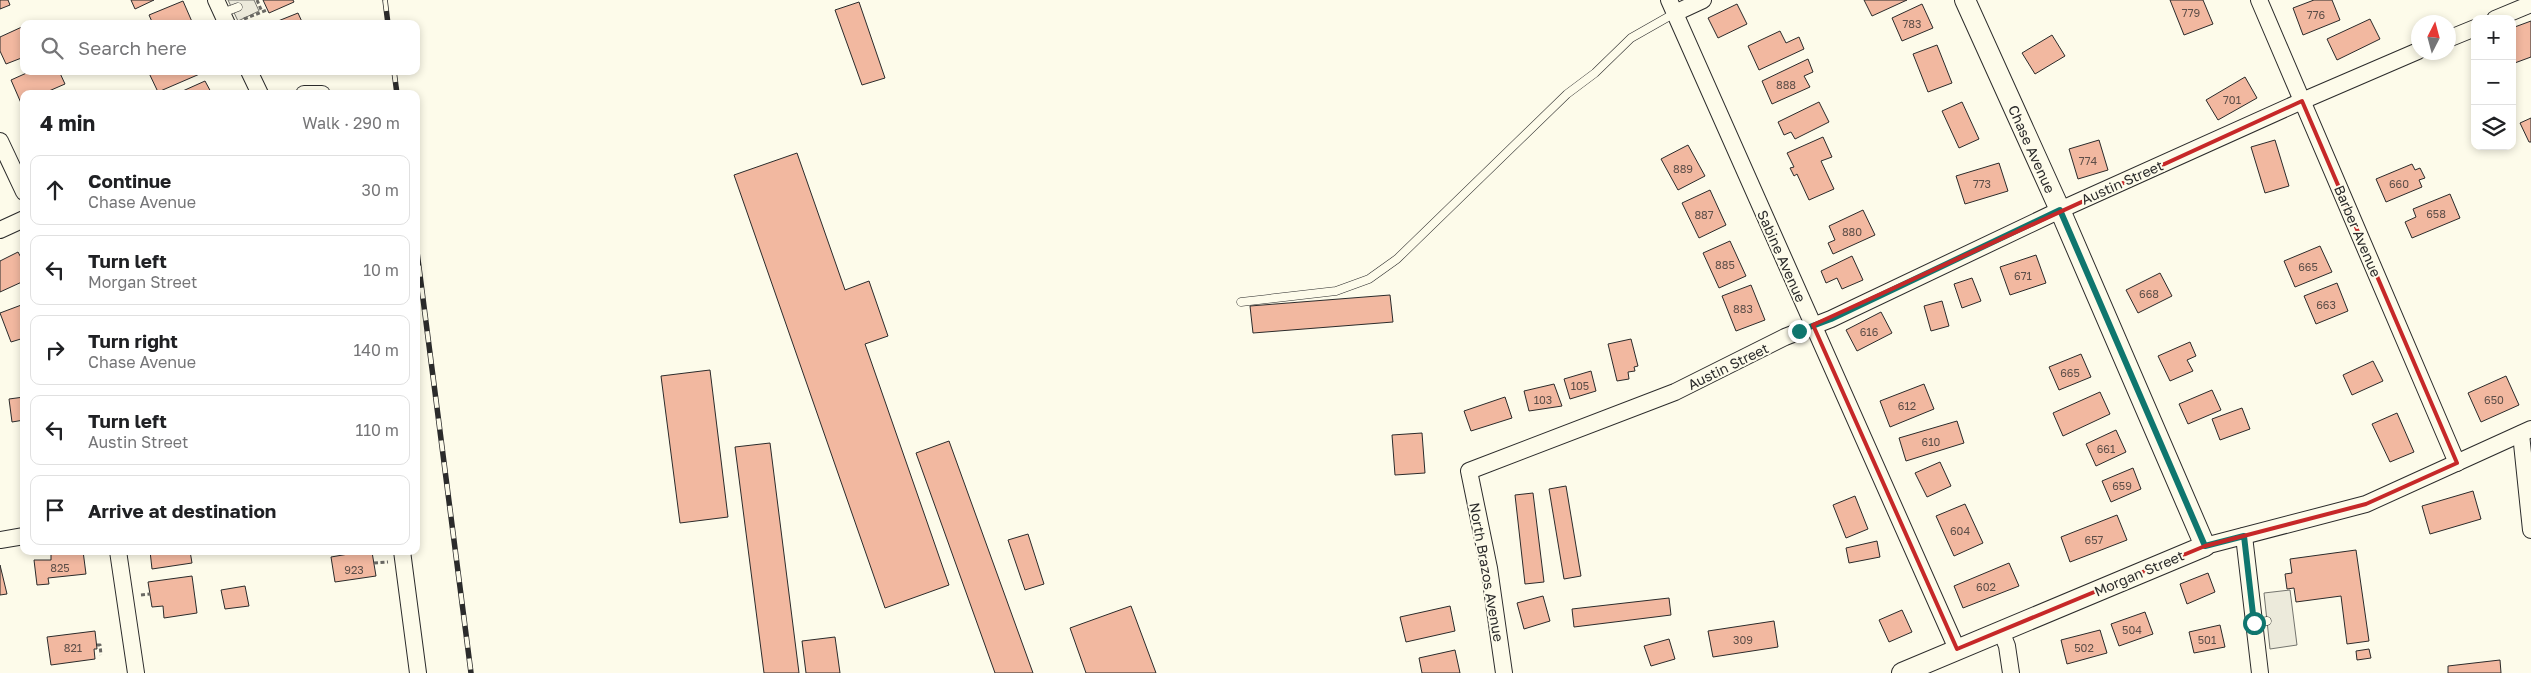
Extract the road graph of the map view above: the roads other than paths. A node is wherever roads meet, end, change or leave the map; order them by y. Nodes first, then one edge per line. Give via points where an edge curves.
1 (1703, 0) edge
2 (1966, 0) edge
3 (2259, 0) edge
4 (2531, 4) edge
5 (238, 6) dead end
6 (1672, 7) edge
7 (222, 12) edge
8 (2505, 15) edge
9 (2471, 30) edge
10 (2456, 36) edge
11 (2411, 54) edge
12 (251, 75) edge
13 (258, 90) edge
14 (2302, 101) junction
15 (0, 141) edge
16 (20, 184) edge
17 (2060, 210) junction
18 (20, 221) edge
19 (0, 230) edge
20 (1241, 302) dead end
21 (1813, 325) junction
22 (2526, 432) edge
23 (2457, 463) junction
24 (1469, 470) joint
25 (2531, 530) edge
26 (2244, 536) junction
27 (20, 537) edge
28 (0, 540) edge
29 (2205, 546) junction
30 (119, 555) edge
31 (403, 555) edge
32 (2001, 631) junction
33 (1957, 649) junction
34 (136, 673) edge
35 (418, 673) edge
36 (1504, 673) edge
37 (1902, 673) edge
38 (2011, 673) edge
39 (2260, 673) edge

1 - 6 street
2 - 17 street, Chase Avenue
3 - 14 street, Barber Avenue
4 - 8 street
5 - 7 lane
6 - 20 lane via 1567,94 1397,259 1369,279 1336,291
6 - 21 street, Sabine Avenue
9 - 10 street
11 - 14 street, Austin Street
12 - 13 street
14 - 17 street, Austin Street
14 - 23 street, Barber Avenue
15 - 16 street
17 - 21 street, Austin Street
17 - 29 street, Chase Avenue
18 - 19 street
21 - 24 street, Austin Street via 1675,392
21 - 33 street, Sabine Avenue
22 - 23 street, Morgan Street
22 - 25 street
23 - 26 street, Morgan Street via 2366,504
24 - 36 street, North Brazos Avenue via 1489,568
26 - 29 street, Morgan Street
26 - 39 street via 2261,622
27 - 28 street
29 - 32 street, Morgan Street
30 - 34 street
31 - 35 street
32 - 33 street, Morgan Street
32 - 38 street
33 - 37 street, Morgan Street

